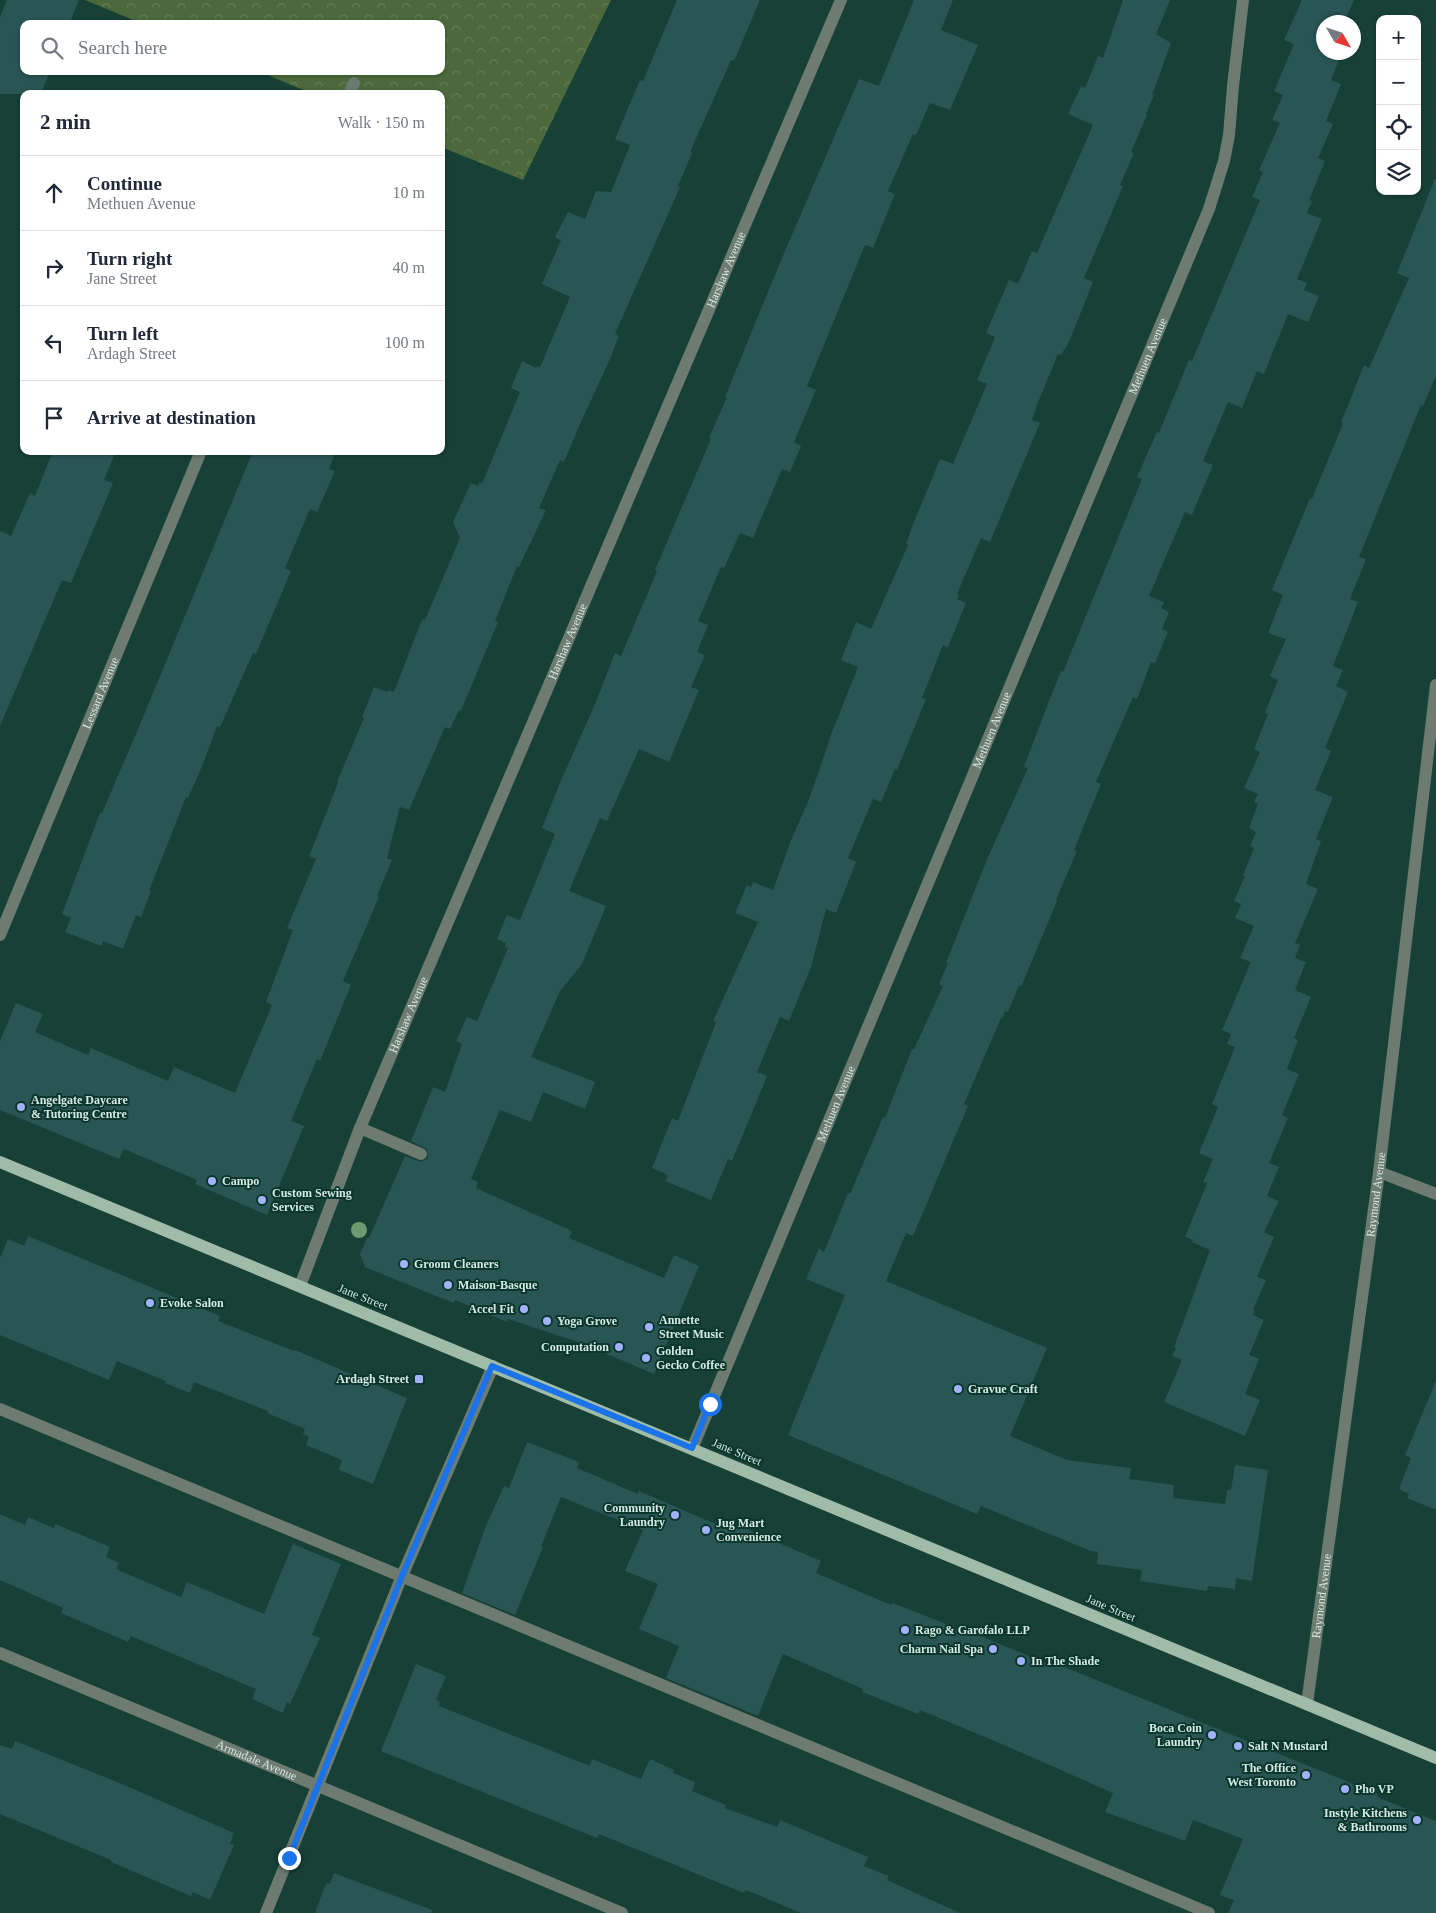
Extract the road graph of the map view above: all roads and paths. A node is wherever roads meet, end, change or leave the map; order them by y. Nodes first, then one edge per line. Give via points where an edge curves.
1 (841, 0) edge
2 (1243, 0) edge
3 (199, 455) edge
4 (1436, 685) edge
5 (0, 935) edge
6 (360, 1128) junction
7 (421, 1154) dead end
8 (0, 1162) edge
9 (1379, 1172) junction
10 (1436, 1194) edge
11 (300, 1286) junction
12 (492, 1366) junction
13 (0, 1409) edge
14 (692, 1448) junction
15 (402, 1576) junction
16 (0, 1653) edge
17 (1307, 1704) junction
18 (1436, 1758) edge
19 (318, 1785) junction
20 (266, 1913) edge
21 (622, 1913) edge
22 (1209, 1913) edge

1 - 6 street, Harshaw Avenue
2 - 14 street, Methuen Avenue via 1229,135 1210,209
3 - 5 street, Lessard Avenue
4 - 9 street, Raymond Avenue
6 - 7 street
6 - 11 street, Harshaw Avenue
8 - 11 main road, Jane Street
9 - 10 street
9 - 17 street, Raymond Avenue
11 - 12 main road, Jane Street
12 - 14 main road, Jane Street
12 - 15 street
13 - 15 street
14 - 17 main road, Jane Street
15 - 19 street
15 - 22 street
16 - 19 street, Armadale Avenue
17 - 18 main road, Jane Street
19 - 20 street
19 - 21 street, Armadale Avenue

